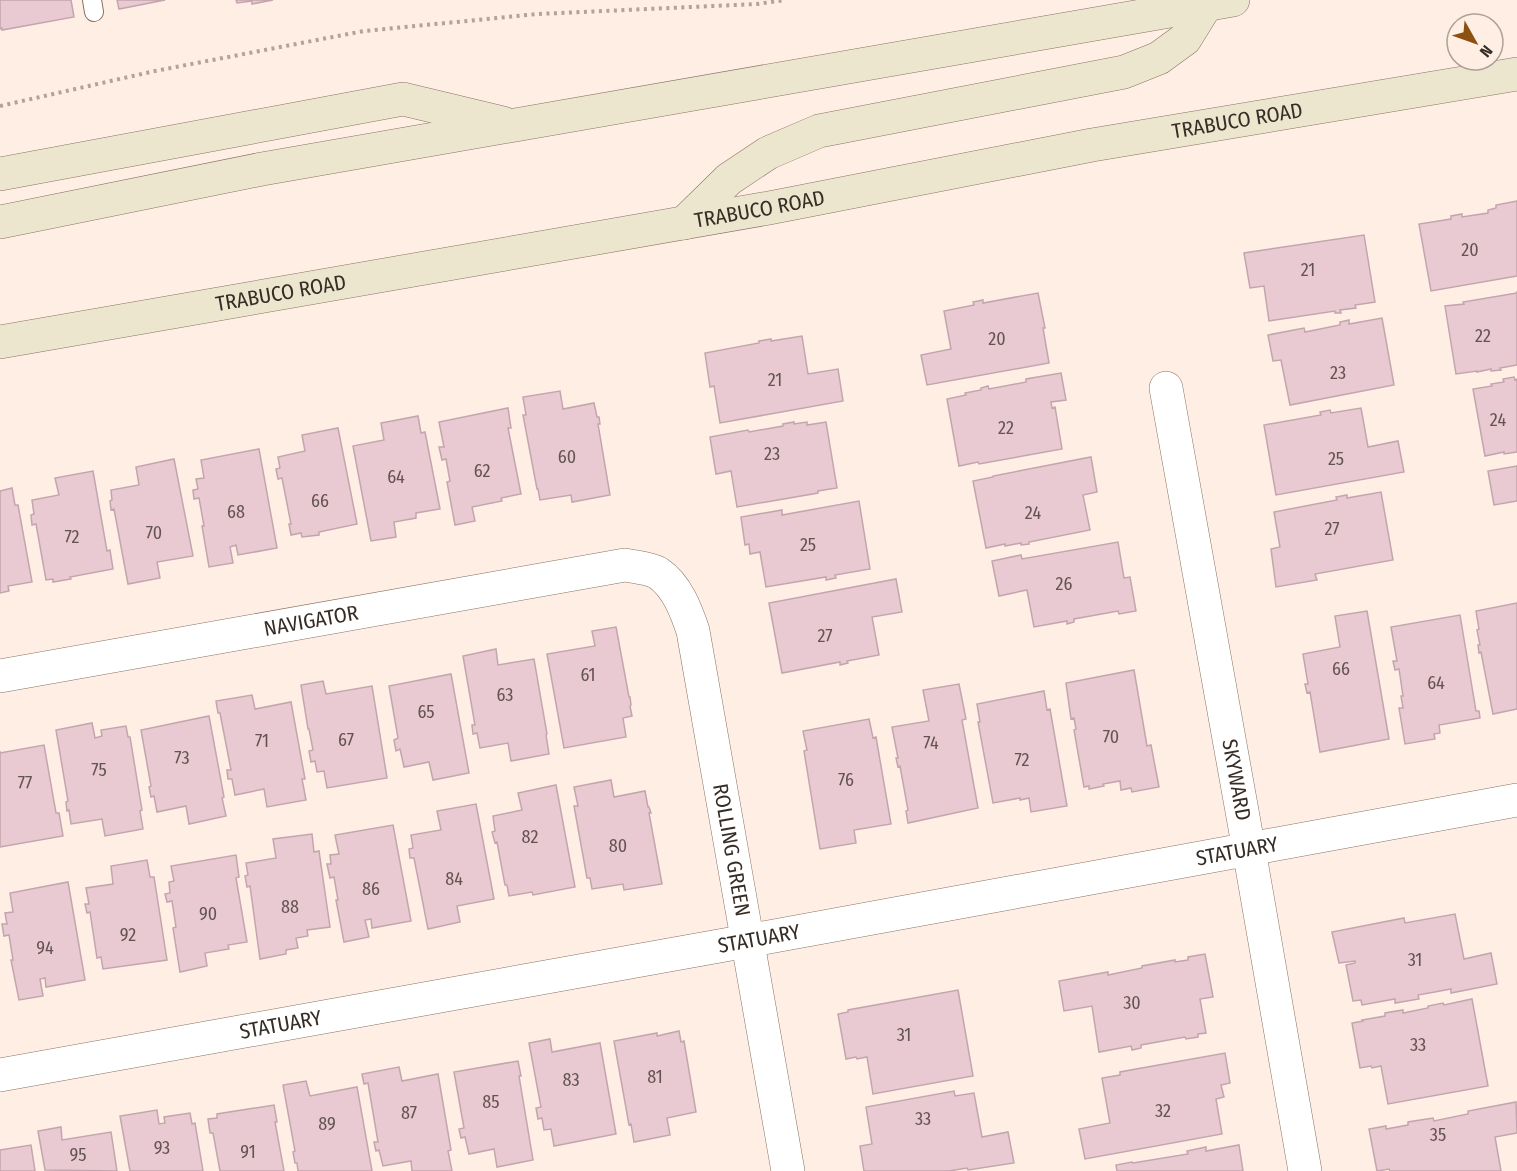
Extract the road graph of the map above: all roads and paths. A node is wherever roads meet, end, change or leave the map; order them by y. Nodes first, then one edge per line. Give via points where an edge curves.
1 (786, 0) edge
2 (1220, 2) edge
3 (1517, 74) edge
4 (0, 106) edge
5 (517, 126) junction
6 (0, 174) edge
7 (0, 222) edge
8 (684, 222) junction
9 (0, 342) edge
10 (1166, 388) dead end
11 (624, 565) joint
12 (0, 676) edge
13 (1517, 800) edge
14 (1249, 850) junction
15 (747, 941) junction
16 (0, 1075) edge
17 (788, 1171) edge
18 (1305, 1171) edge

1 - 4 path via 538,14 364,31 155,71
2 - 5 main road
2 - 8 main road via 1185,39 1159,58 1124,72 819,131 768,153 729,179
3 - 8 main road, TRABUCO ROAD via 1092,145
5 - 6 main road via 403,99
5 - 7 main road via 262,169
8 - 9 main road, TRABUCO ROAD
10 - 14 street, SKYWARD
11 - 12 street, NAVIGATOR
11 - 15 street, ROLLING GREEN via 657,572 671,585 693,631
13 - 14 street, STATUARY
14 - 15 street, STATUARY
14 - 18 street, SKYWARD
15 - 16 street, STATUARY
15 - 17 street, ROLLING GREEN

